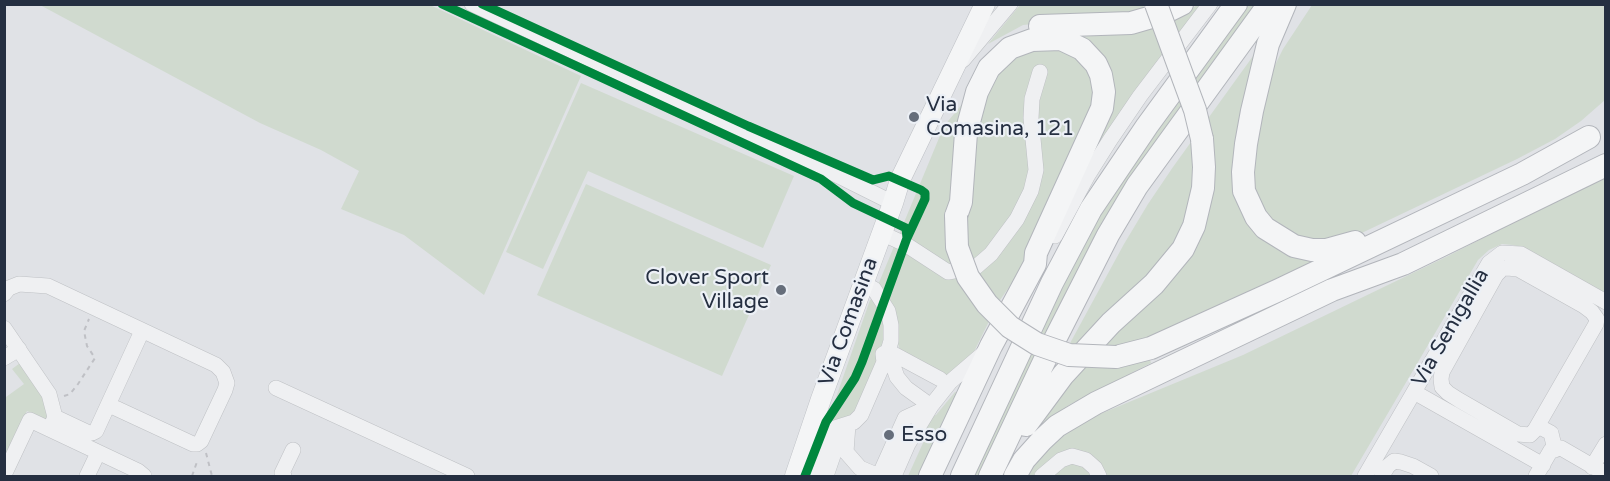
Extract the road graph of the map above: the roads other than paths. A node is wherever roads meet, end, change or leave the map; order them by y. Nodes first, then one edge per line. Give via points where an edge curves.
1 (472, 4) edge
2 (975, 4) edge
3 (985, 4) edge
4 (1010, 4) edge
5 (1156, 4) edge
6 (1182, 4) edge
7 (1210, 4) edge
8 (1236, 4) edge
9 (1269, 4) edge
10 (1286, 4) edge
11 (1299, 4) edge
12 (1264, 65) junction
13 (1040, 72) dead end
14 (952, 73) junction
15 (1597, 131) edge
16 (1605, 165) edge
17 (893, 203) junction
18 (956, 216) junction
19 (1427, 218) junction
20 (881, 233) junction
21 (1035, 264) junction
22 (863, 284) junction
23 (1332, 290) junction
24 (4, 294) edge
25 (1605, 302) edge
26 (4, 328) edge
27 (142, 331) junction
28 (991, 346) junction
29 (19, 349) junction
30 (888, 351) junction
31 (4, 358) edge
32 (940, 379) dead end
33 (276, 388) dead end
34 (972, 388) junction
35 (1414, 392) junction
36 (109, 405) junction
37 (931, 406) junction
38 (52, 423) junction
39 (848, 425) junction
40 (1538, 426) junction
41 (1605, 444) edge
42 (293, 450) dead end
43 (1555, 450) junction
44 (98, 453) junction
45 (436, 470) edge
46 (1539, 471) edge
47 (1599, 471) edge
48 (796, 474) edge
49 (285, 475) edge
50 (4, 476) edge
51 (829, 476) edge
52 (884, 476) edge
53 (87, 477) edge
54 (144, 477) edge
55 (467, 477) edge
56 (930, 477) edge
57 (947, 477) edge
58 (962, 477) edge
59 (990, 477) edge
60 (997, 477) edge
61 (1015, 477) edge
62 (1042, 477) edge
63 (1099, 477) edge
64 (1365, 477) edge
65 (1382, 477) edge
66 (1431, 477) edge

1 - 17 street
2 - 14 main road, Via Comasina
3 - 14 main road, Via Comasina
4 - 14 street
5 - 60 highway, bridge via 1202,139 1203,188 1194,226 1184,249 1154,284 1063,375 1029,419
6 - 18 highway via 1131,23 1028,27 993,48 979,68 957,136 952,190
7 - 21 street via 1110,140 1044,256
8 - 58 highway via 1091,209 1052,283
9 - 59 highway via 1137,186 1108,235
10 - 12 highway via 1268,44
11 - 12 highway
12 - 19 highway via 1243,172 1248,203 1265,228 1294,246 1326,250
13 - 20 street via 1032,99 1036,170 1031,191 1017,219 991,254 976,267 948,272 905,243
14 - 17 main road, Via Comasina via 907,184
15 - 19 highway via 1522,174
15 - 23 highway via 1515,192 1402,248
16 - 23 highway via 1403,264
17 - 20 main road, Via Comasina
18 - 19 highway, bridge via 957,247 968,277 1010,327 1037,344 1069,355 1116,357 1151,348
18 - 21 highway via 961,202 966,133 986,73 1005,52 1024,42 1054,38 1077,45 1098,69 1104,86 1103,103 1036,253
20 - 22 main road, Via Comasina
21 - 28 highway
22 - 30 street via 874,289 888,311
22 - 48 main road, Via Comasina
23 - 61 highway via 1074,415 1042,440
24 - 27 street via 20,284 48,286
25 - 35 street, Via Senigallia via 1521,254 1502,253 1489,263
26 - 29 street
27 - 36 street
27 - 36 street via 216,365 223,372 225,390 199,442 193,444
28 - 34 highway
28 - 37 street via 950,382
29 - 31 street
29 - 38 street via 46,387 52,401
30 - 32 street
30 - 37 street via 897,377
30 - 39 street via 883,354 884,362 861,415
33 - 45 street
34 - 56 highway
34 - 57 highway
35 - 46 street
35 - 64 street, Via Senigallia
36 - 38 street via 92,433
37 - 52 street via 905,418
38 - 44 street
38 - 50 street via 30,420
39 - 48 street via 831,433 813,476
39 - 51 street via 837,444
39 - 52 street via 846,452 860,468
40 - 40 street via 1597,319 1584,306 1518,269 1502,269 1442,372 1442,387 1518,434 1530,435
40 - 43 street via 1551,433
41 - 47 street
42 - 49 street
43 - 46 street via 1551,450
43 - 47 street via 1561,448
44 - 53 street
44 - 54 street
45 - 55 street
62 - 63 street via 1061,460 1072,456 1086,460
65 - 66 street via 1394,461

